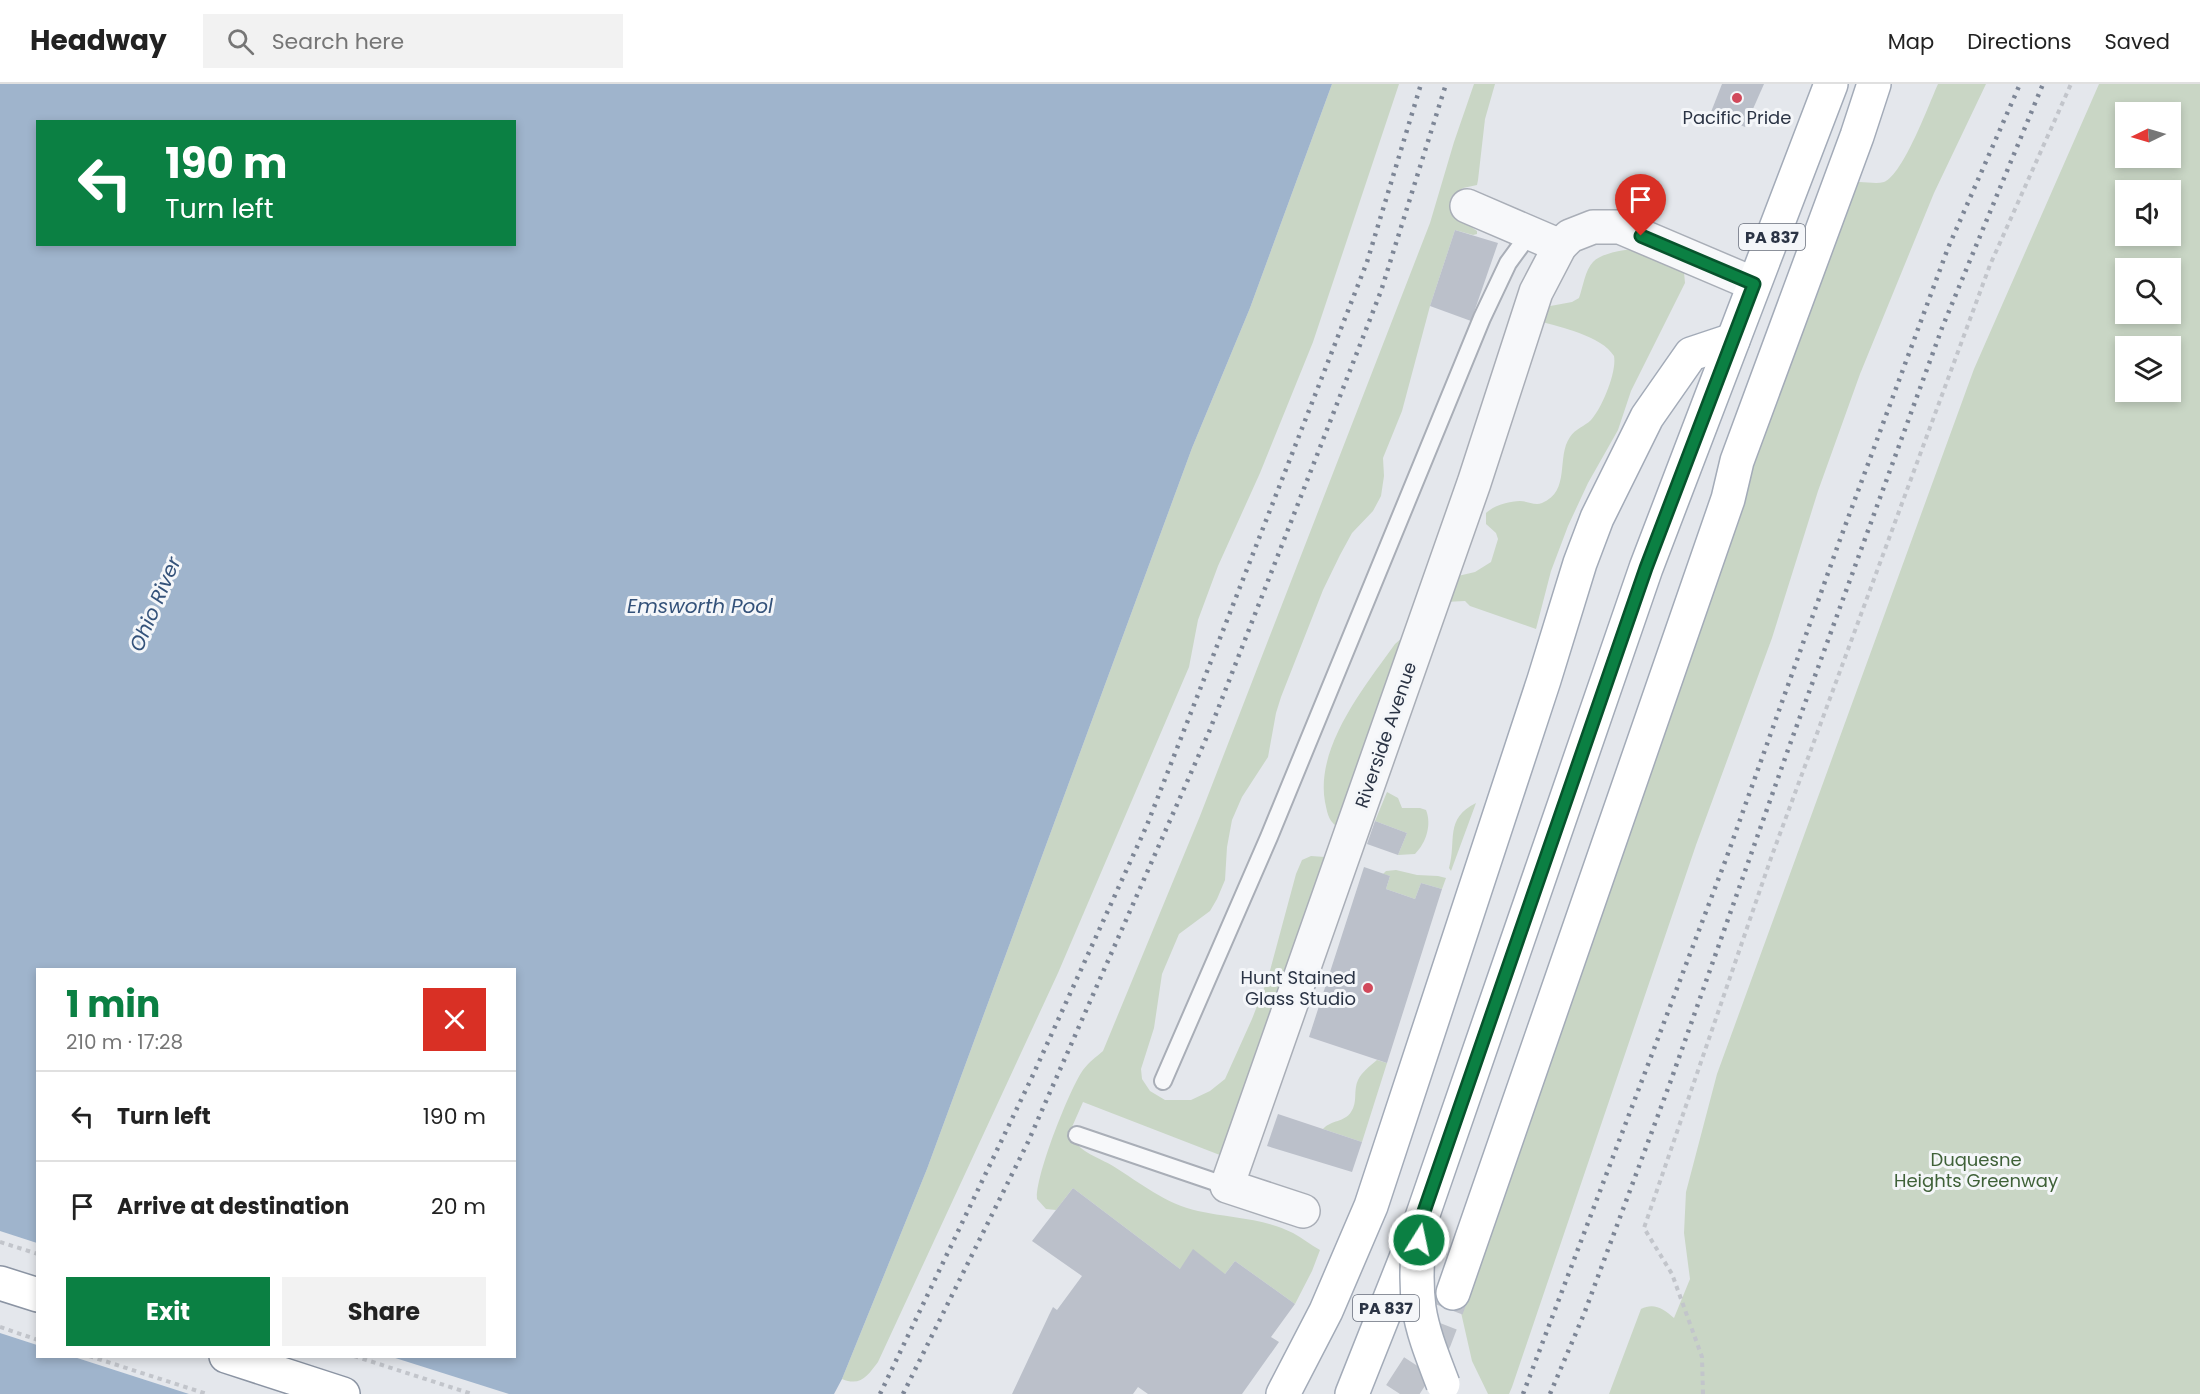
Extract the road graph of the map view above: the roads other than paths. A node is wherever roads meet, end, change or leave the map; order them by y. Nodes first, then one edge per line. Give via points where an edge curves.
1 (1831, 84) edge
2 (1874, 84) edge
3 (1467, 206) dead end
4 (1530, 233) junction
5 (1560, 246) junction
6 (1754, 284) junction
7 (1733, 340) junction
8 (1162, 1081) dead end
9 (1077, 1135) dead end
10 (1227, 1186) junction
11 (1303, 1212) dead end
12 (1420, 1223) junction
13 (0, 1283) edge
14 (1453, 1293) tunnel mouth
15 (36, 1294) edge
16 (231, 1358) edge
17 (1445, 1389) edge
18 (343, 1394) edge
19 (1282, 1394) edge
20 (1352, 1394) edge

1 - 6 main road, PA 837
2 - 14 main road via 1737,461 1724,510
3 - 4 street
4 - 5 street
4 - 8 lane via 1508,263 1482,318 1269,837
5 - 6 street, Riverside Avenue via 1570,236 1593,227 1620,227
5 - 10 street, Riverside Avenue via 1536,292 1474,483
6 - 7 main road, PA 837
7 - 12 main road, PA 837 via 1646,568
7 - 19 main road via 1691,354 1647,417 1597,518 1371,1206 1326,1311
9 - 10 lane
10 - 11 street
12 - 17 main road, PA 837, bridge via 1416,1276 1419,1309
12 - 20 main road, PA 837
13 - 15 main road
16 - 18 main road

